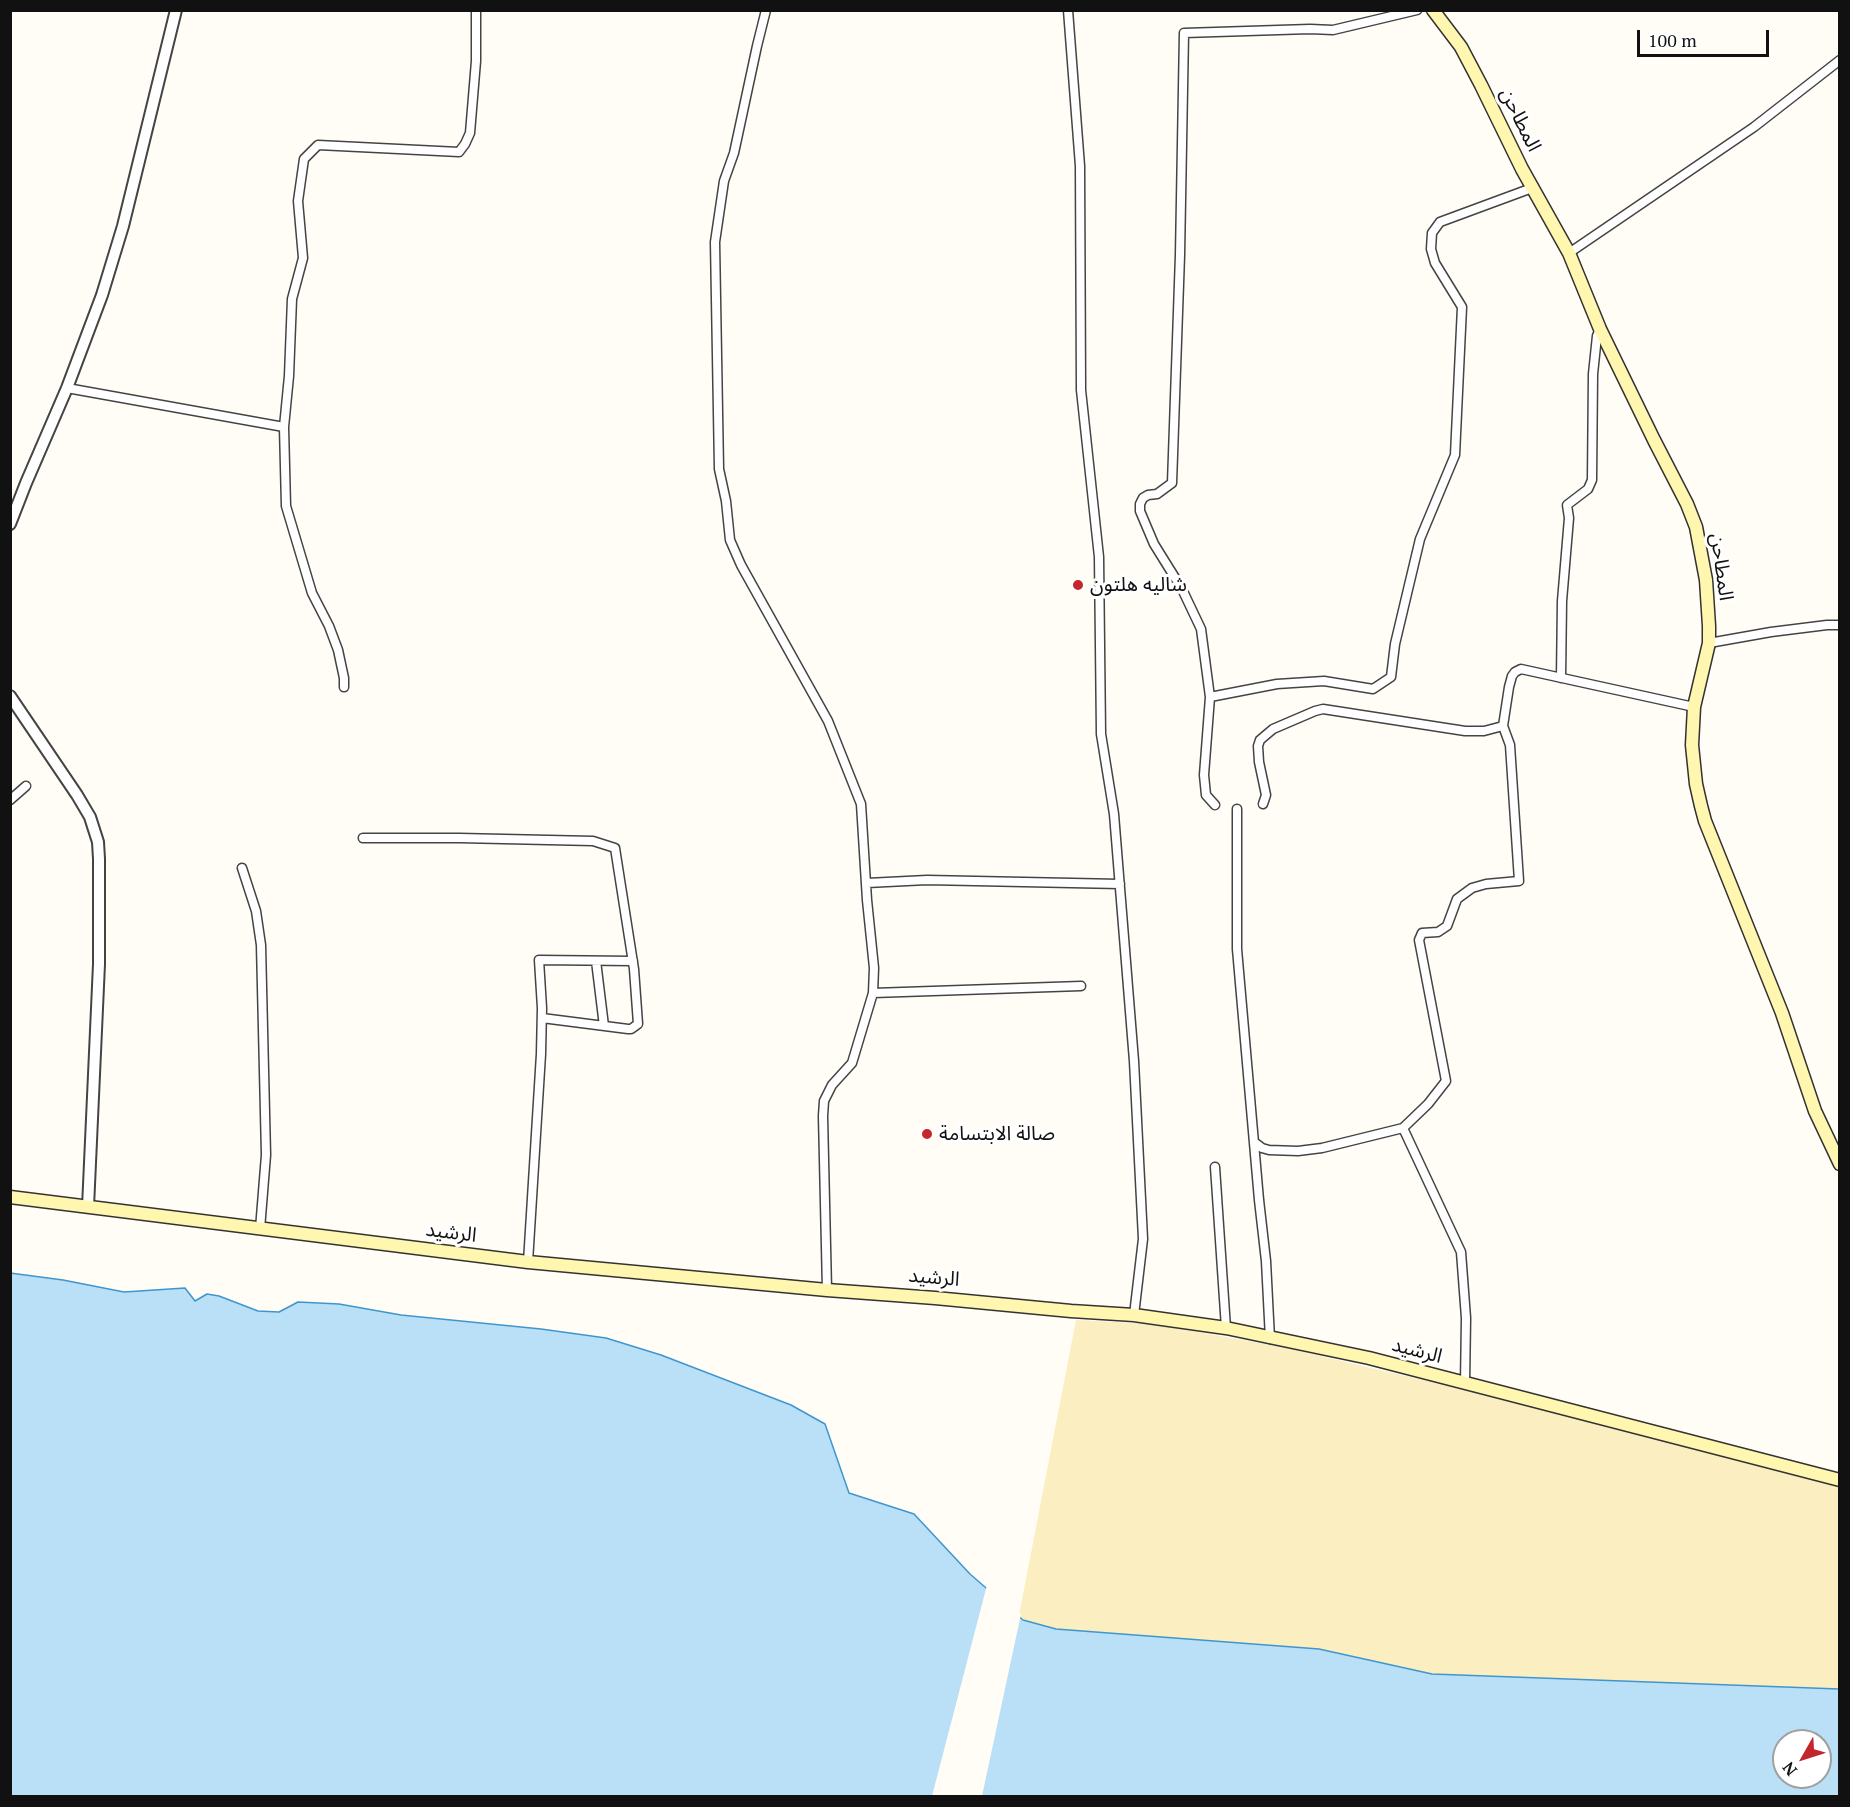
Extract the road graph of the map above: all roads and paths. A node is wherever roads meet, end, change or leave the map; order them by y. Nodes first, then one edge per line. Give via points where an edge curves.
1 (176, 10) edge
2 (476, 10) edge
3 (766, 10) edge
4 (1068, 10) edge
5 (1417, 10) edge
6 (1433, 10) edge
7 (1839, 60) edge
8 (1532, 188) junction
9 (1569, 253) junction
10 (1600, 329) junction
11 (67, 388) junction
12 (284, 427) junction
13 (10, 524) edge
14 (1839, 626) edge
15 (1709, 643) junction
16 (1561, 678) junction
17 (344, 687) dead end
18 (10, 696) edge
19 (1210, 697) junction
20 (1694, 707) junction
21 (1503, 726) junction
22 (26, 786) dead end
23 (10, 800) edge
24 (1263, 804) dead end
25 (1215, 805) dead end
26 (1237, 809) dead end
27 (363, 838) dead end
28 (242, 868) dead end
29 (867, 883) junction
30 (1120, 884) junction
31 (596, 961) junction
32 (633, 961) junction
33 (1081, 986) dead end
34 (873, 993) junction
35 (542, 1018) junction
36 (604, 1026) junction
37 (1403, 1128) junction
38 (1254, 1142) junction
39 (1839, 1164) edge
40 (1215, 1167) dead end
41 (10, 1197) edge
42 (88, 1207) junction
43 (260, 1229) junction
44 (528, 1262) junction
45 (827, 1290) junction
46 (1134, 1315) junction
47 (1226, 1328) junction
48 (1270, 1339) junction
49 (1465, 1384) junction
50 (1839, 1480) edge

1 - 11 street via 123,226 102,296
2 - 12 street via 470,133 459,152 318,146 304,159 298,201 303,258 292,299
3 - 29 street via 734,153 724,181 715,242 719,469 730,540 828,721 861,804
4 - 30 street via 1080,166 1082,390 1099,557 1101,734
5 - 19 street via 1333,30 1184,33 1172,483 1143,498 1140,511 1201,628
6 - 8 main road, المطاحن via 1461,47
7 - 9 street via 1754,127
8 - 9 main road, المطاحن
8 - 19 street via 1440,222 1432,233 1435,263 1462,307 1455,455 1420,539 1391,677 1373,689 1324,681 1277,684
9 - 10 main road, المطاحن
10 - 15 main road, المطاحن via 1696,527 1706,580
10 - 16 street via 1593,374 1592,480 1588,489 1567,505
11 - 12 street
11 - 13 street
12 - 17 street via 286,506 312,593 338,650
14 - 15 street
15 - 20 main road, المطاحن
16 - 20 street
16 - 21 street via 1521,669 1515,672
18 - 42 street via 90,818 98,842 100,961
19 - 25 street via 1204,775 1206,795
20 - 39 main road, المطاحن via 1692,745 1705,822 1782,1012 1815,1111
21 - 24 street via 1465,731 1323,709 1315,711 1272,729 1260,740 1259,762 1266,795
21 - 37 street via 1510,745 1518,881 1472,888 1457,899 1444,930 1420,935 1446,1081
22 - 23 street
26 - 38 street via 1237,949
27 - 32 street via 593,841 615,848
28 - 43 street via 256,911 261,945 266,1155
29 - 30 street via 927,880
29 - 34 street
30 - 46 street via 1143,1239
31 - 32 street
31 - 35 street via 539,960
31 - 36 street
32 - 36 street via 638,1024 631,1029
33 - 34 street
34 - 45 street via 852,1063 832,1085 824,1101
35 - 36 street
35 - 44 street
37 - 38 street via 1298,1151 1269,1150
37 - 49 street via 1461,1252
38 - 48 street
40 - 47 street
41 - 42 main road, الرشيد
42 - 43 main road, الرشيد
43 - 44 main road, الرشيد
44 - 45 main road, الرشيد
45 - 46 main road, الرشيد
46 - 47 main road, الرشيد
47 - 48 main road, الرشيد
48 - 49 main road, الرشيد via 1369,1358
49 - 50 main road, الرشيد

